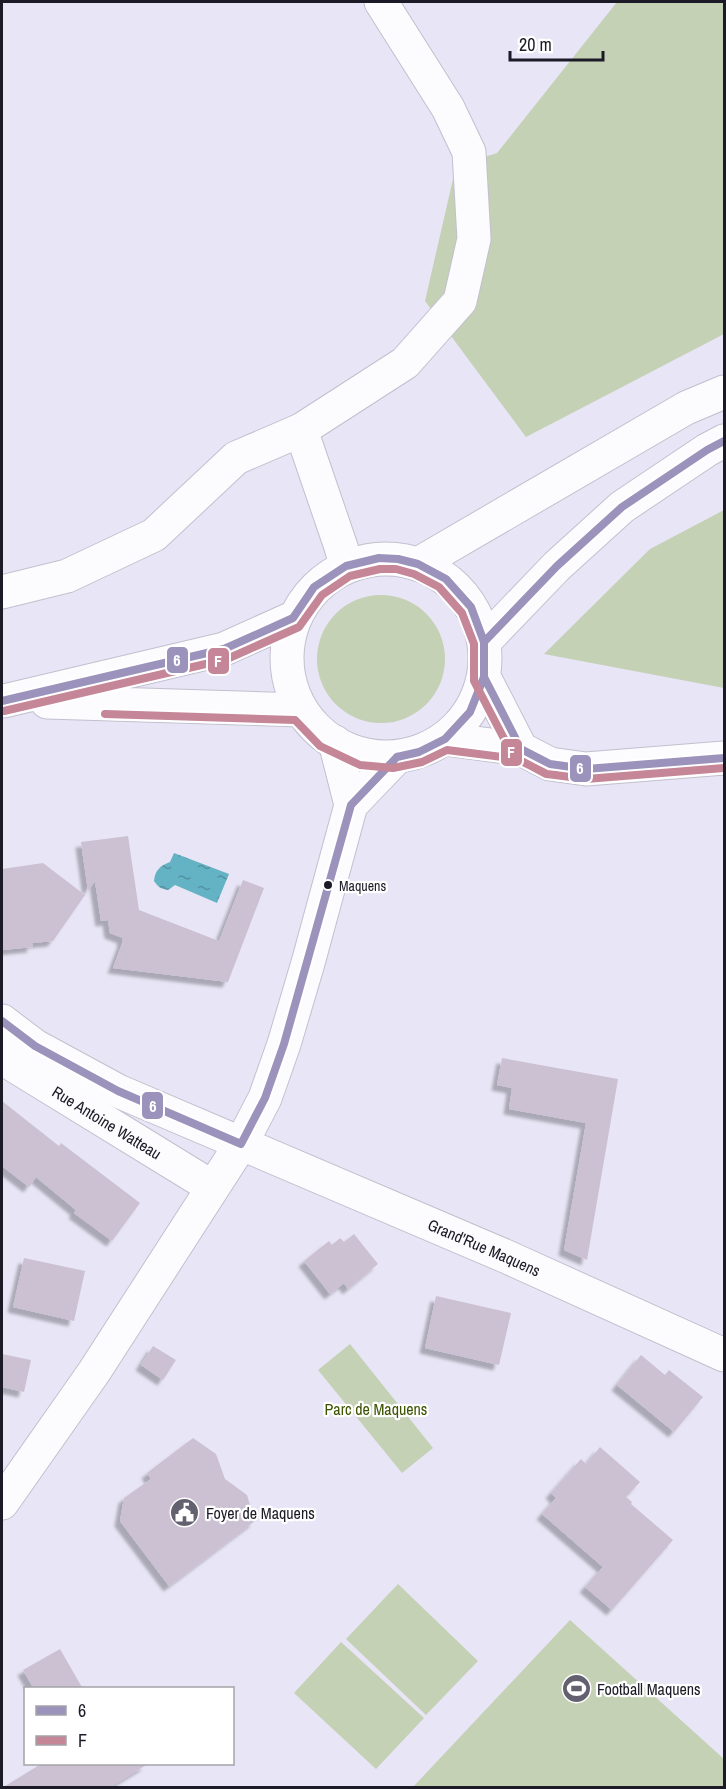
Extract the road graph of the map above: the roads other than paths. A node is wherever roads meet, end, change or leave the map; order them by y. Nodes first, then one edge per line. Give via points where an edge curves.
1 (381, 2) edge
2 (724, 392) edge
3 (301, 430) junction
4 (724, 441) edge
5 (418, 564) junction
6 (346, 566) junction
7 (2, 592) edge
8 (293, 618) junction
9 (484, 642) junction
10 (484, 677) junction
11 (3, 701) edge
12 (300, 710) junction
13 (445, 739) junction
14 (335, 742) junction
15 (521, 749) junction
16 (397, 757) junction
17 (724, 758) edge
18 (351, 805) junction
19 (2, 1021) edge
20 (2, 1058) edge
21 (241, 1144) junction
22 (212, 1187) junction
23 (724, 1354) edge
24 (2, 1503) edge

1 - 3 street via 448,108 469,152 474,239 460,301 405,363
2 - 5 street via 686,408
3 - 6 street
3 - 7 street via 236,458 154,534 67,576
4 - 9 street via 622,507 557,566
5 - 6 street via 379,558
5 - 9 street via 446,579 471,607
6 - 8 street via 314,587
8 - 11 street via 224,649
8 - 12 street via 286,665
9 - 10 street
10 - 13 street via 470,712
10 - 15 street
11 - 12 street
12 - 14 street via 326,738
13 - 15 street
13 - 16 street via 419,752
14 - 16 street via 362,755
14 - 18 street
15 - 17 street via 550,764 586,769
16 - 18 street
18 - 21 street via 284,1044 265,1098
19 - 21 street, Rue Antoine Watteau via 35,1046 118,1091
20 - 22 street, Rue Antoine Watteau
21 - 22 street
21 - 23 street, Grand'Rue Maquens
22 - 24 street via 94,1372

